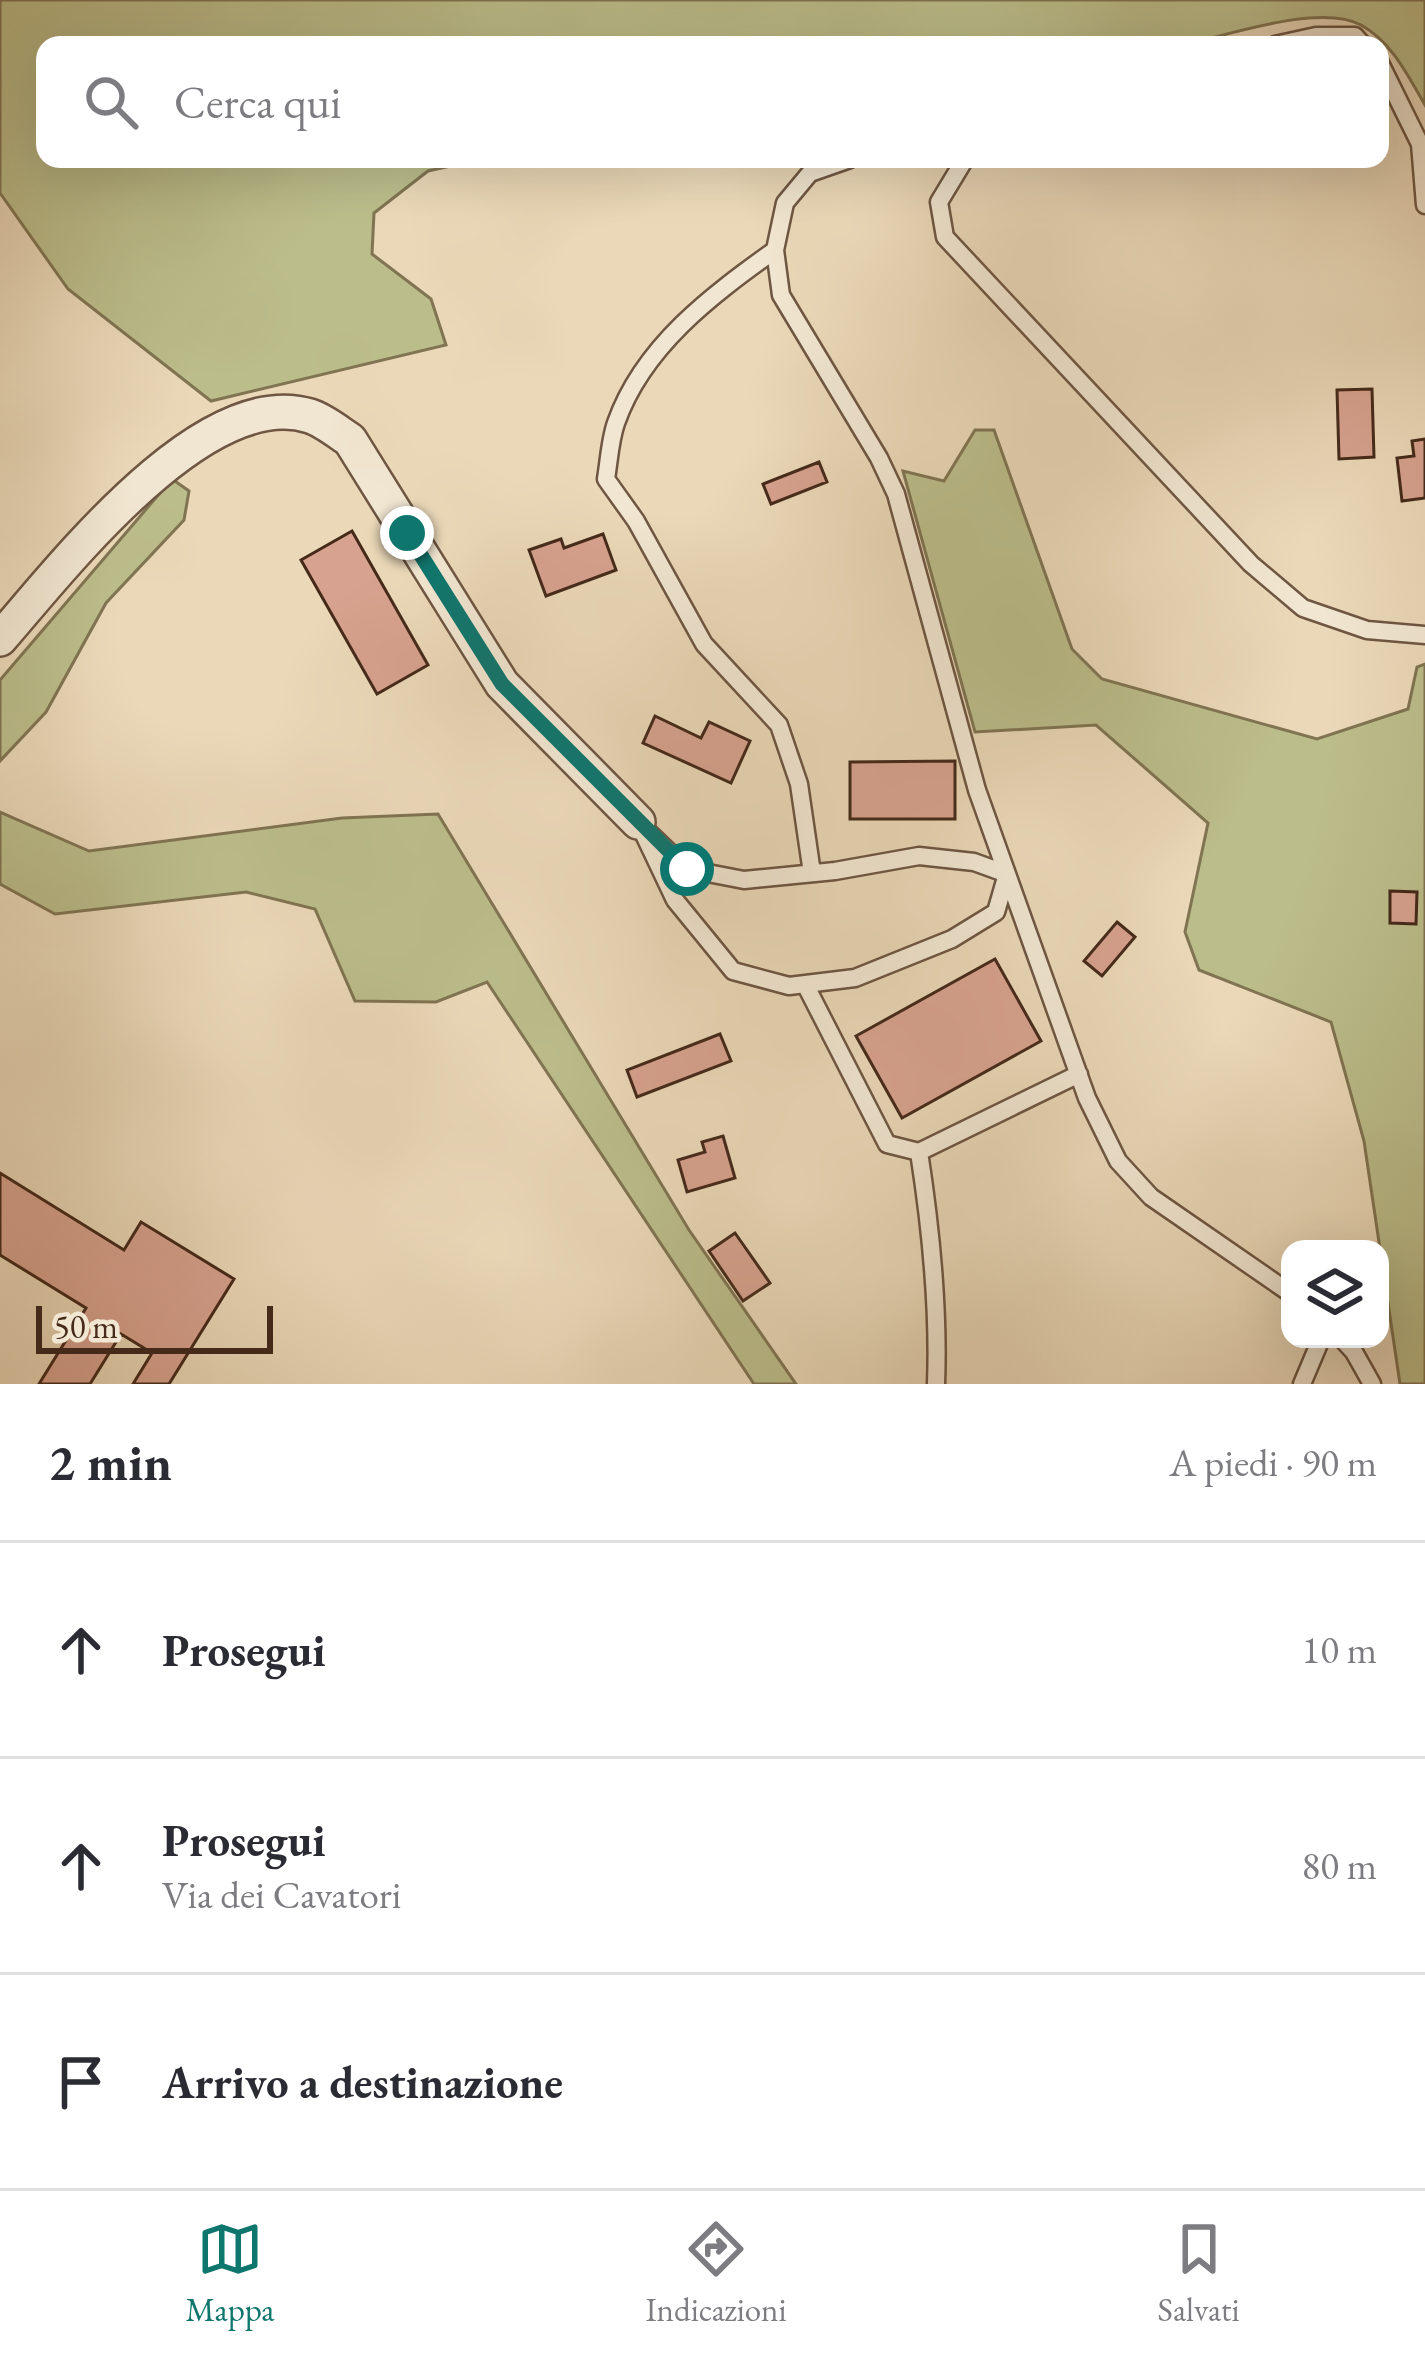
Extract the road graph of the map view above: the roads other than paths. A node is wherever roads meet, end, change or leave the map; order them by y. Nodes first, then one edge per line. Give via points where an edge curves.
1 (1316, 36) edge
2 (1355, 36) edge
3 (1389, 81) edge
4 (822, 168) edge
5 (960, 168) edge
6 (1425, 205) edge
7 (775, 250) junction
8 (1425, 635) edge
9 (0, 639) edge
10 (638, 822) junction
11 (812, 873) junction
12 (1007, 874) junction
13 (805, 984) junction
14 (1079, 1074) junction
15 (919, 1152) junction
16 (1281, 1287) edge
17 (1317, 1348) edge
18 (1350, 1348) edge
19 (937, 1384) edge
20 (1303, 1384) edge
21 (1372, 1384) edge

1 - 2 lane
3 - 6 lane via 1420,144
4 - 7 lane via 785,202
5 - 8 lane via 939,202 945,237 1251,564 1303,608 1367,630
7 - 11 lane via 711,296 649,359 616,423 606,479 704,644 779,725 799,784
7 - 12 lane via 781,295 896,494
9 - 10 street via 174,455 212,431 269,413 310,416 350,440 502,684
10 - 11 lane via 687,869 744,880
10 - 13 lane via 675,900 734,970
11 - 12 lane via 919,856
12 - 13 lane via 997,912 952,939 855,978
12 - 14 lane
13 - 15 lane via 887,1144
14 - 15 lane
14 - 16 lane via 1118,1161 1151,1197
15 - 19 lane
17 - 20 lane
18 - 21 lane

